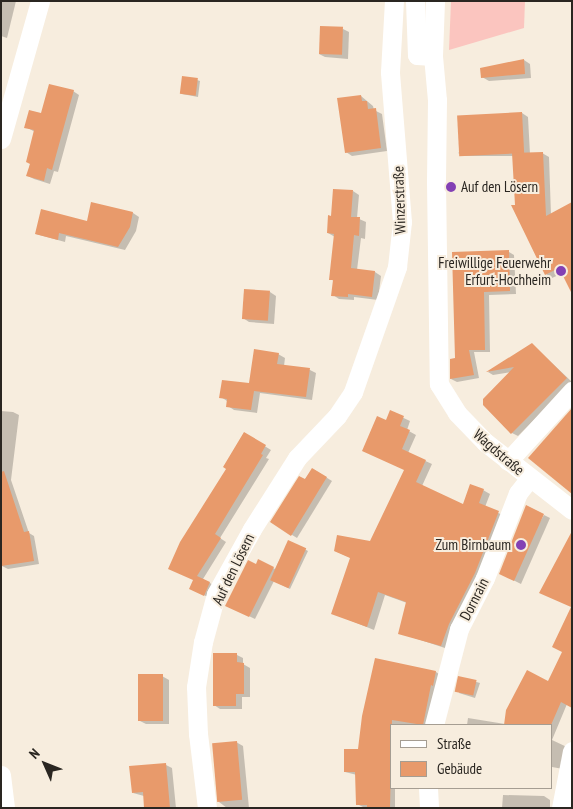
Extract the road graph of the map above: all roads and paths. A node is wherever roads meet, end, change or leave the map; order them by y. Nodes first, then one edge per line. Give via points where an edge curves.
1 (40, 1) edge
2 (394, 1) edge
3 (415, 1) edge
4 (435, 1) edge
5 (433, 56) junction
6 (1, 138) edge
7 (572, 391) edge
8 (337, 416) joint
9 (508, 461) junction
10 (529, 478) junction
11 (572, 510) edge
12 (434, 724) edge
13 (572, 752) edge
14 (1, 775) edge
15 (428, 789) edge
16 (5, 808) edge
17 (207, 808) edge
18 (428, 808) edge
19 (561, 808) edge

1 - 6 street
2 - 8 street, Winzerstraße via 390,72 402,222 397,267 353,392
3 - 5 street via 417,55
4 - 5 street
5 - 9 street, Wagdstraße via 437,100 439,384 457,413
7 - 9 street
8 - 17 street, Auf den Lösern via 297,458 216,594 203,642 196,687
9 - 10 street, Wagdstraße
10 - 11 street, Wagdstraße
10 - 12 street, Dornrain via 518,494 485,578 459,629
13 - 19 street
14 - 16 street
15 - 18 street

